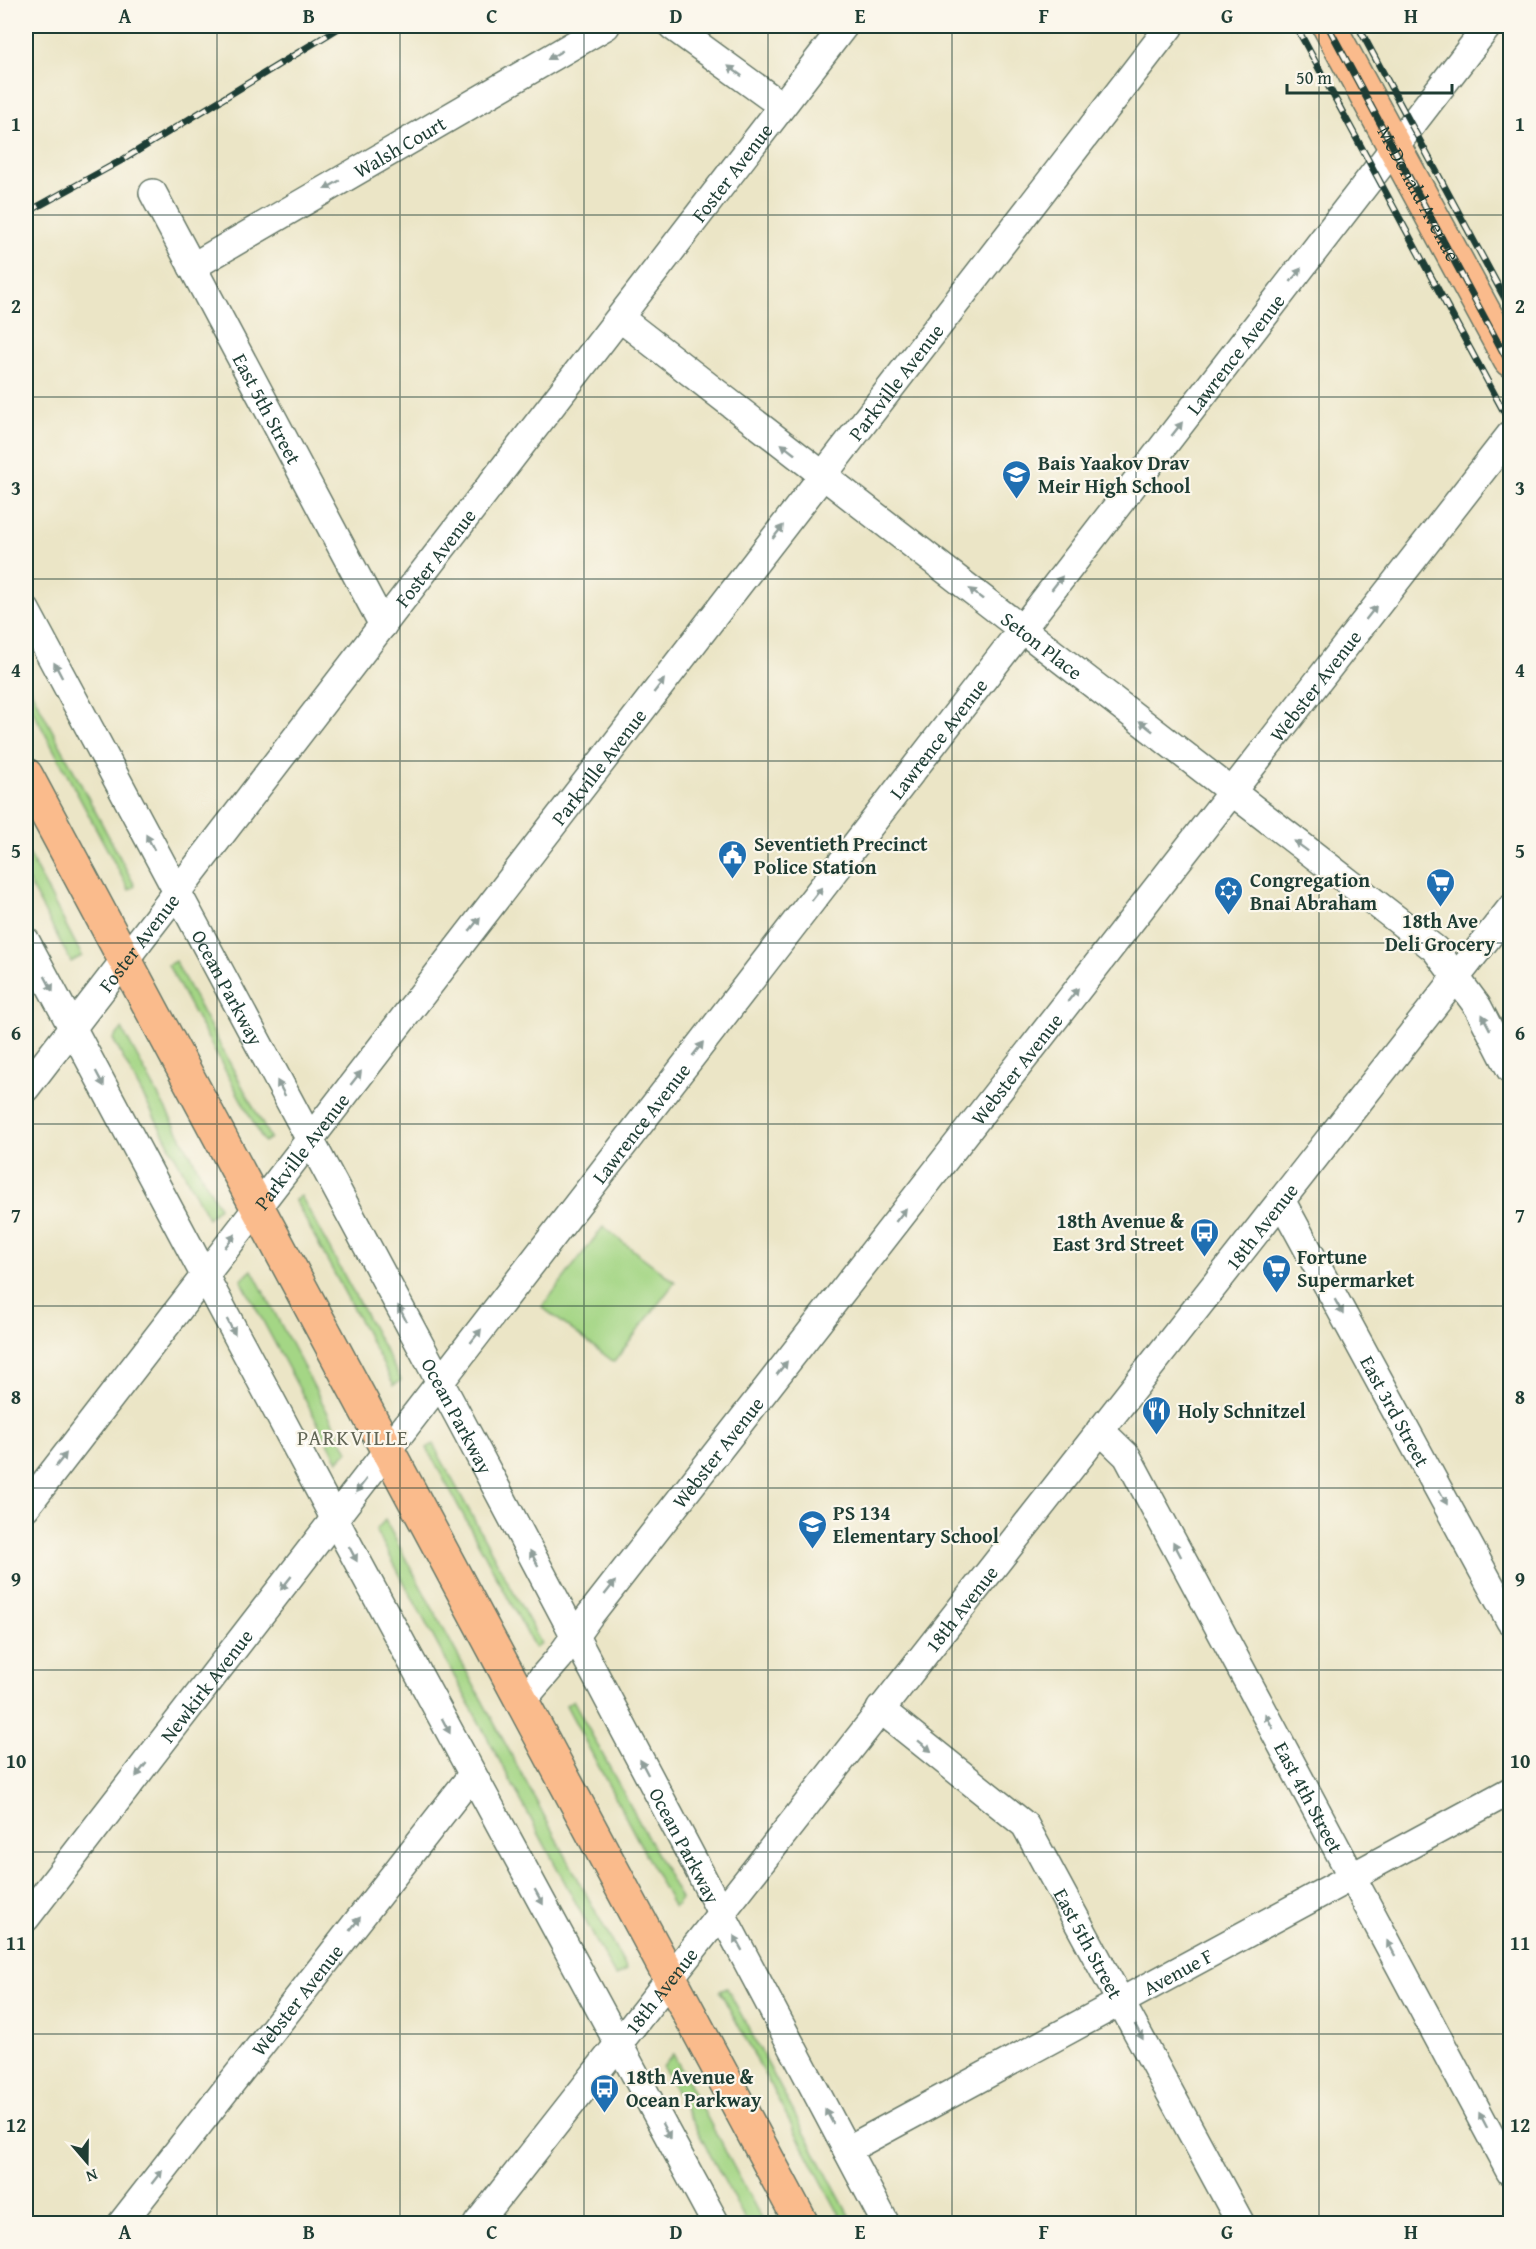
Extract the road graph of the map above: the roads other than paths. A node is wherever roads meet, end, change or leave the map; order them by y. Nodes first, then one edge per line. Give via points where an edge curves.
1 (606, 26) edge
2 (672, 26) edge
3 (844, 26) edge
4 (1170, 26) edge
5 (1329, 26) edge
6 (1488, 26) edge
7 (782, 106) junction
8 (1395, 146) junction
9 (153, 193) dead end
10 (192, 267) junction
11 (620, 318) junction
12 (1510, 360) edge
13 (1510, 435) edge
14 (822, 475) junction
15 (26, 610) edge
16 (383, 625) junction
17 (1021, 629) junction
18 (26, 775) edge
19 (1231, 792) junction
20 (177, 894) junction
21 (1510, 909) edge
22 (26, 941) edge
23 (124, 961) junction
24 (1457, 977) junction
25 (72, 1028) junction
26 (1510, 1069) edge
27 (26, 1088) edge
28 (309, 1139) junction
29 (1281, 1200) junction
30 (256, 1208) junction
31 (204, 1275) junction
32 (440, 1383) junction
33 (1100, 1430) junction
34 (387, 1452) junction
35 (26, 1507) edge
36 (335, 1520) junction
37 (1510, 1621) edge
38 (575, 1635) junction
39 (521, 1702) junction
40 (880, 1709) junction
41 (472, 1775) junction
42 (1510, 1791) edge
43 (1352, 1876) junction
44 (721, 1912) junction
45 (26, 1918) edge
46 (670, 1977) junction
47 (1121, 2000) junction
48 (618, 2043) junction
49 (847, 2151) junction
50 (1510, 2172) edge
51 (121, 2223) edge
52 (477, 2223) edge
53 (716, 2223) edge
54 (802, 2223) edge
55 (886, 2223) edge
56 (1241, 2223) edge

1 -> 10 street, Walsh Court
7 -> 2 street
3 - 7 street, Foster Avenue
4 - 14 street, Parkville Avenue
5 - 8 main road, McDonald Avenue
6 - 8 street, Lawrence Avenue
7 - 11 street, Foster Avenue
8 - 12 main road, McDonald Avenue
17 -> 8 street, Lawrence Avenue
9 - 10 street, East 5th Street
10 - 16 street, East 5th Street
14 -> 11 street, Seton Place
11 - 16 street, Foster Avenue
19 -> 13 street, Webster Avenue
17 -> 14 street, Seton Place
28 -> 14 street, Parkville Avenue
20 -> 15 street, Ocean Parkway
16 - 20 street, Foster Avenue
19 -> 17 street, Seton Place
32 -> 17 street, Lawrence Avenue
18 - 23 main road
24 -> 19 street, Seton Place via 1436,949
38 -> 19 street, Webster Avenue
20 - 23 street, Foster Avenue
28 -> 20 street, Ocean Parkway
21 - 24 street, 18th Avenue
22 -> 25 street
23 - 25 street, Foster Avenue
23 - 30 main road
26 -> 24 street, Seton Place via 1478,1007
24 - 29 street, 18th Avenue
25 - 27 street, Foster Avenue
25 -> 31 street
28 - 30 street, Parkville Avenue
32 -> 28 street, Ocean Parkway
29 - 33 street, 18th Avenue
29 -> 37 street, East 3rd Street
31 -> 30 street, Parkville Avenue
30 - 34 main road
35 -> 31 street, Parkville Avenue
31 -> 36 street
32 - 34 street, Lawrence Avenue
38 -> 32 street, Ocean Parkway
33 - 40 street, 18th Avenue
43 -> 33 street, East 4th Street via 1127,1456
34 -> 36 street, Newkirk Avenue
34 - 39 main road
36 -> 41 street
36 -> 45 street, Newkirk Avenue
38 - 39 street, Webster Avenue
44 -> 38 street, Ocean Parkway
39 - 46 main road
40 - 44 street, 18th Avenue
40 -> 47 street, East 5th Street via 1025,1825
41 -> 48 street
51 -> 41 street, Webster Avenue
42 - 43 street, Avenue F
43 - 47 street, Avenue F
50 -> 43 street, East 4th Street
44 - 46 street, 18th Avenue
49 -> 44 street, Ocean Parkway
46 - 48 street, 18th Avenue
46 - 54 main road
47 - 49 street, Avenue F
47 -> 56 street, East 5th Street
48 - 52 street, 18th Avenue
48 -> 53 street
49 - 55 street, Ocean Parkway

